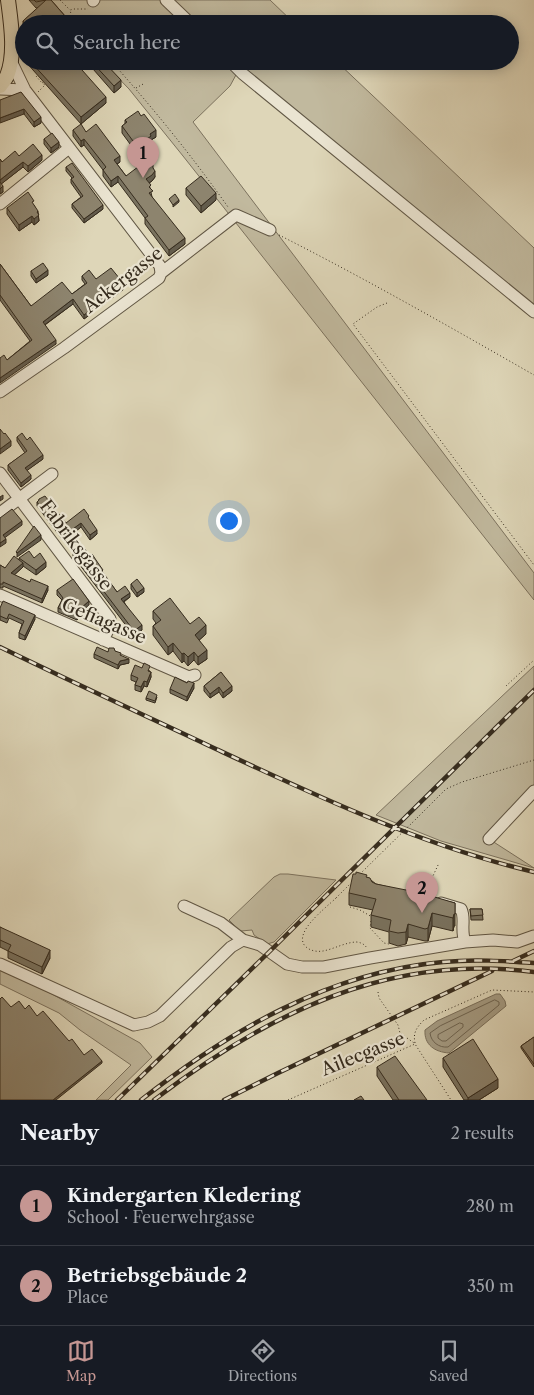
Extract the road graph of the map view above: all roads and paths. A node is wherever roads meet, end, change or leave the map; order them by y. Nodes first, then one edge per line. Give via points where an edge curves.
1 (8, 0) edge
2 (60, 0) edge
3 (166, 0) edge
4 (92, 3) edge
5 (70, 10) junction
6 (72, 15) edge
7 (182, 15) edge
8 (11, 60) junction
9 (119, 70) edge
10 (240, 70) edge
11 (36, 76) edge
12 (48, 79) edge
13 (42, 83) junction
14 (145, 83) dead end
15 (0, 88) edge
16 (135, 88) junction
17 (30, 92) junction
18 (69, 148) junction
19 (0, 204) edge
20 (235, 216) junction
21 (270, 230) joint
22 (162, 272) junction
23 (387, 303) dead end
24 (534, 312) edge
25 (534, 374) edge
26 (0, 392) edge
27 (0, 473) edge
28 (52, 474) dead end
29 (19, 499) junction
30 (0, 513) edge
31 (534, 565) edge
32 (0, 595) edge
33 (103, 640) junction
34 (534, 660) edge
35 (195, 674) dead end
36 (506, 686) dead end
37 (534, 760) edge
38 (534, 791) edge
39 (489, 839) dead end
40 (439, 863) dead end
41 (356, 878) edge
42 (350, 884) edge
43 (430, 900) joint
44 (184, 906) dead end
45 (350, 907) dead end
46 (534, 936) edge
47 (244, 940) junction
48 (465, 942) junction
49 (396, 954) junction
50 (370, 958) junction
51 (0, 964) edge
52 (378, 992) dead end
53 (534, 992) edge
54 (415, 1044) junction
55 (288, 1100) edge
56 (451, 1100) edge

1 - 8 main road
2 - 5 path
3 - 7 street
4 - 5 path
5 - 6 path
8 - 15 main road
8 - 17 street via 18,78
9 - 16 path
10 - 24 street
11 - 13 path
12 - 13 path
13 - 17 path via 45,86
14 - 16 path
15 - 17 street
16 - 20 path
17 - 18 street
18 - 19 street
18 - 22 street
20 - 21 street
20 - 22 street, Ackergasse
21 - 25 path
22 - 26 street, Ackergasse via 159,278
23 - 31 path via 352,324
27 - 29 street, Fabriksgasse
28 - 29 street
29 - 30 street
29 - 33 street, Fabriksgasse via 110,619 111,624
32 - 33 street, Gefiagasse
33 - 35 street, Gefiagasse via 189,677
34 - 36 path
37 - 41 path, bridge via 446,789
38 - 39 street
40 - 43 path via 432,878
42 - 50 path, bridge via 311,922 302,940 314,951 355,942 363,944
43 - 48 street via 461,909
44 - 47 street via 222,923
45 - 49 path via 372,917 370,928 384,943 397,947
46 - 48 street via 517,942
47 - 50 street via 260,945 287,964 302,967 324,967
47 - 51 street via 231,947 160,1016 134,1024
48 - 49 street
49 - 50 street
52 - 54 path via 400,1032
53 - 54 path via 492,990 424,1020 416,1028
54 - 55 path, Ailecgasse
54 - 56 path, Ailecgasse

